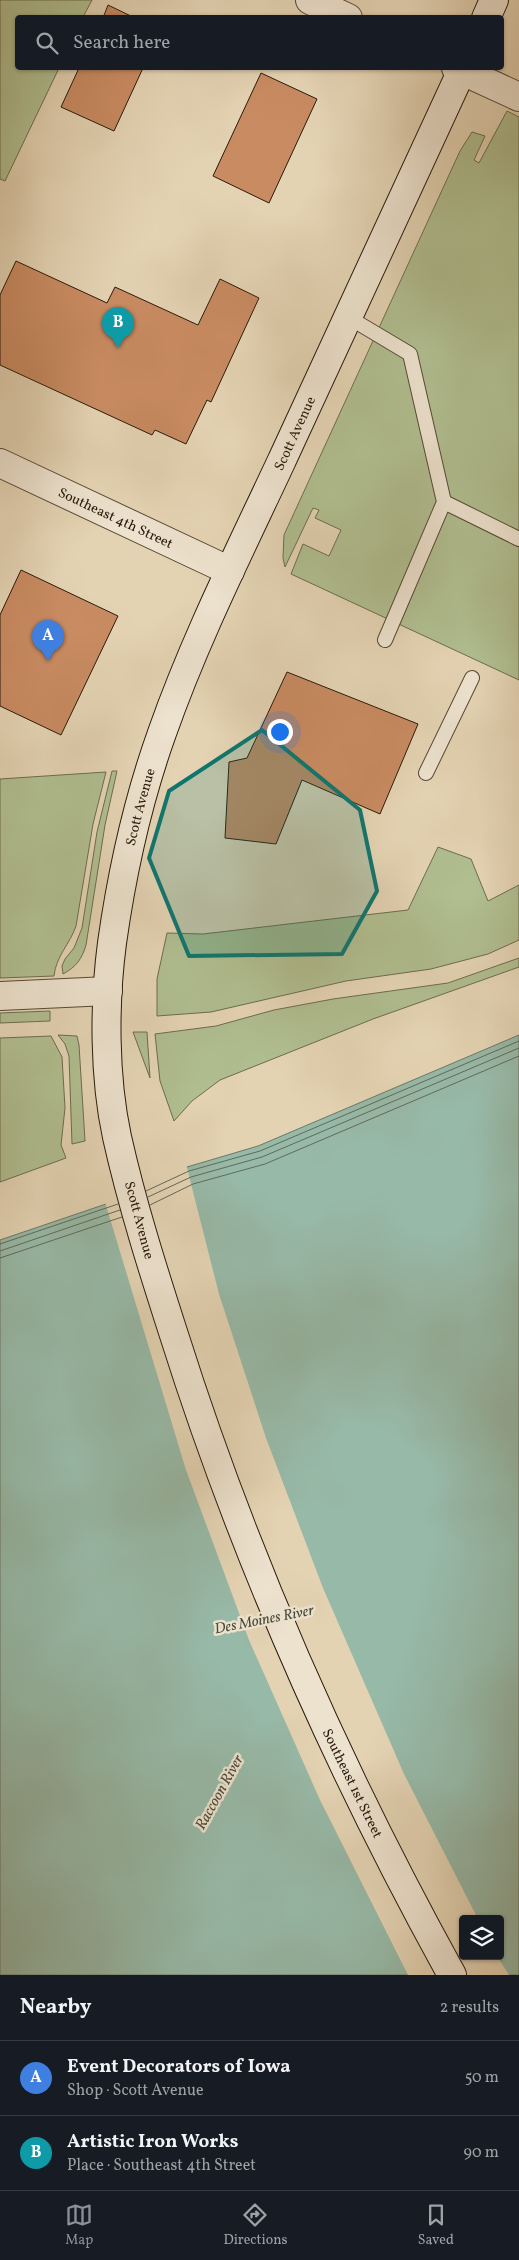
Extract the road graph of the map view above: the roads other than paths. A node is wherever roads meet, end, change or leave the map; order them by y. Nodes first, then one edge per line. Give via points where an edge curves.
1 (310, 0) edge
2 (494, 0) edge
3 (342, 15) edge
4 (487, 15) edge
5 (459, 70) edge
6 (464, 70) edge
7 (519, 97) edge
8 (348, 317) junction
9 (0, 463) edge
10 (444, 502) junction
11 (519, 539) edge
12 (230, 571) junction
13 (385, 640) dead end
14 (472, 678) dead end
15 (426, 774) dead end
16 (108, 991) junction
17 (0, 996) edge
18 (264, 1587) joint
19 (452, 1975) edge

1 - 3 main road
2 - 4 main road
5 - 8 main road, Scott Avenue
6 - 7 main road
8 - 10 lane via 410,354
8 - 12 main road, Scott Avenue
9 - 12 main road, Southeast 4th Street
10 - 11 lane
10 - 13 lane
12 - 16 main road, Scott Avenue via 182,678 144,790 121,890
14 - 15 lane
16 - 17 main road
16 - 18 main road, Scott Avenue via 110,1086 116,1134 155,1276 203,1429
18 - 19 main road, Southeast 1st Street via 340,1761

